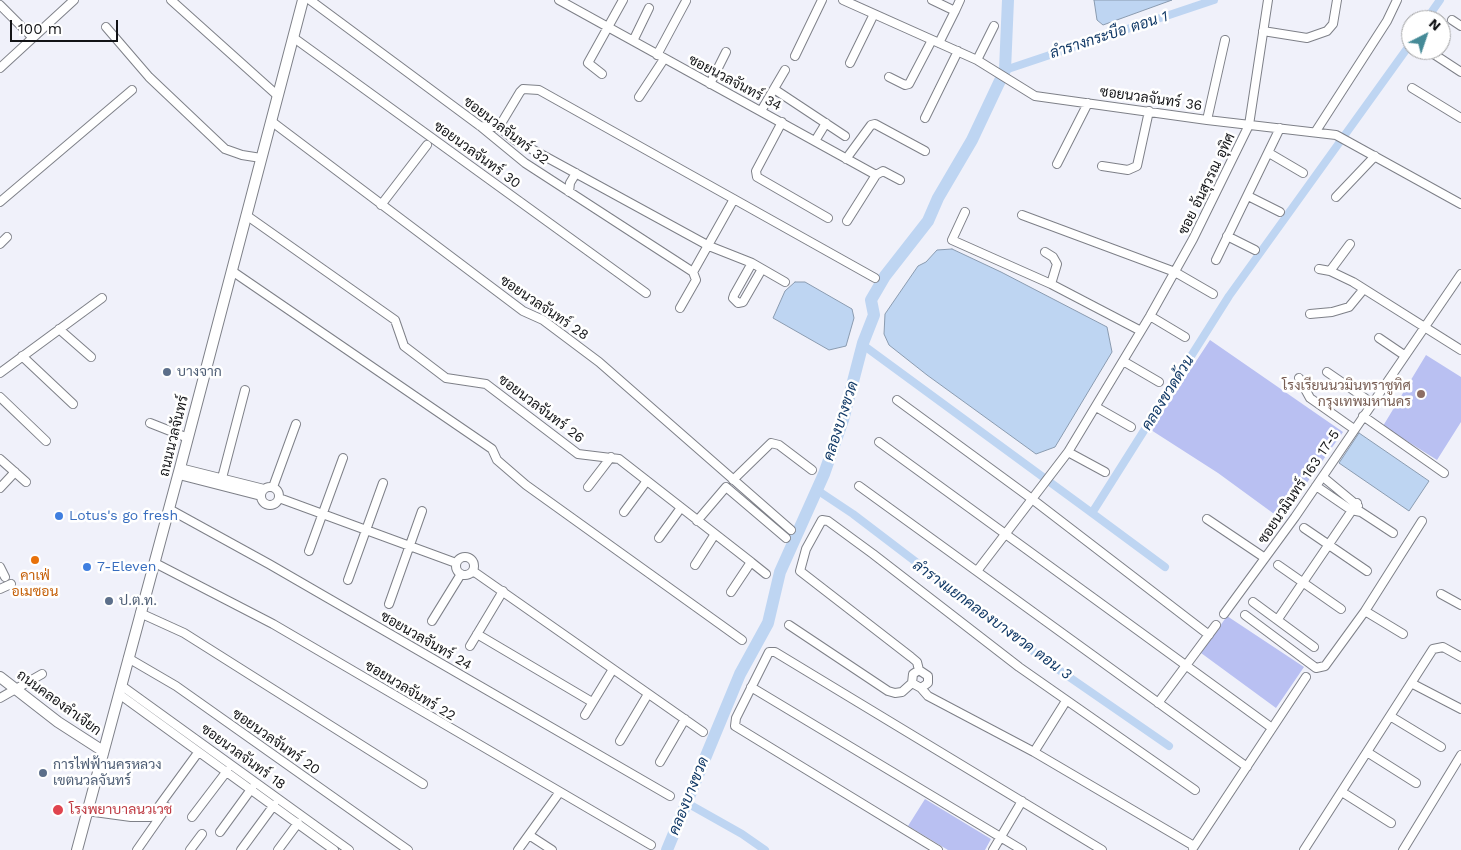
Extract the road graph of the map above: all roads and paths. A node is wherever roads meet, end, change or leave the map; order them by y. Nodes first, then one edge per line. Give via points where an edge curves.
1 (171, 0) edge
2 (303, 0) edge
3 (310, 0) edge
4 (623, 0) edge
5 (822, 0) edge
6 (843, 0) edge
7 (932, 0) edge
8 (960, 0) edge
9 (1268, 0) edge
10 (1338, 0) edge
11 (1397, 0) edge
12 (562, 1) edge
13 (686, 1) edge
14 (69, 2) edge
15 (0, 5) edge
16 (649, 8) dead end
17 (955, 11) junction
18 (874, 14) junction
19 (1452, 20) dead end
20 (994, 26) dead end
21 (1461, 26) edge
22 (106, 27) dead end
23 (609, 28) junction
24 (1263, 31) junction
25 (33, 38) junction
26 (294, 38) junction
27 (1225, 40) dead end
28 (633, 41) junction
29 (936, 41) junction
30 (958, 51) junction
31 (726, 52) dead end
32 (795, 56) dead end
33 (660, 57) junction
34 (977, 60) junction
35 (1443, 60) edge
36 (850, 63) dead end
37 (0, 68) edge
38 (785, 70) dead end
39 (1461, 72) edge
40 (602, 74) dead end
41 (889, 77) dead end
42 (710, 84) junction
43 (1412, 88) dead end
44 (774, 89) junction
45 (132, 90) dead end
46 (278, 96) junction
47 (639, 97) dead end
48 (1088, 103) junction
49 (761, 111) junction
50 (1149, 111) junction
51 (1460, 116) edge
52 (925, 118) dead end
53 (1207, 120) junction
54 (271, 121) junction
55 (782, 122) junction
56 (826, 123) junction
57 (1249, 125) junction
58 (480, 126) junction
59 (499, 127) junction
60 (1280, 128) junction
61 (1316, 131) junction
62 (845, 136) dead end
63 (815, 141) junction
64 (427, 145) dead end
65 (925, 151) dead end
66 (1269, 153) junction
67 (1375, 156) junction
68 (261, 158) junction
69 (846, 159) junction
70 (1057, 164) dead end
71 (1102, 166) dead end
72 (576, 173) junction
73 (1303, 173) dead end
74 (876, 175) junction
75 (900, 180) dead end
76 (569, 192) junction
77 (1248, 196) junction
78 (1336, 197) dead end
79 (734, 199) junction
80 (0, 202) edge
81 (1461, 204) edge
82 (381, 205) junction
83 (965, 212) dead end
84 (1280, 212) dead end
85 (1022, 214) dead end
86 (246, 215) junction
87 (828, 218) dead end
88 (847, 220) dead end
89 (7, 236) dead end
90 (1227, 236) junction
91 (0, 244) edge
92 (1350, 244) dead end
93 (709, 246) junction
94 (1255, 250) dead end
95 (1045, 252) dead end
96 (1216, 260) dead end
97 (752, 263) junction
98 (762, 269) junction
99 (1319, 270) dead end
100 (232, 271) junction
101 (1330, 271) junction
102 (693, 272) junction
103 (1175, 272) junction
104 (1461, 274) edge
105 (876, 278) dead end
106 (785, 282) dead end
107 (1051, 284) junction
108 (1363, 290) junction
109 (646, 293) dead end
110 (1214, 294) dead end
111 (102, 298) dead end
112 (680, 308) dead end
113 (1310, 314) dead end
114 (1150, 316) junction
115 (1423, 327) junction
116 (59, 329) junction
117 (1141, 331) junction
118 (1185, 337) dead end
119 (1379, 338) dead end
120 (1461, 350) edge
121 (1404, 355) junction
122 (22, 356) junction
123 (91, 357) dead end
124 (1123, 361) junction
125 (1327, 372) dead end
126 (0, 373) edge
127 (1299, 378) dead end
128 (1159, 382) dead end
129 (245, 390) dead end
130 (0, 397) edge
131 (897, 400) dead end
132 (1372, 403) junction
133 (73, 404) dead end
134 (1096, 408) junction
135 (1362, 416) junction
136 (150, 423) dead end
137 (296, 424) dead end
138 (1131, 427) dead end
139 (1354, 430) junction
140 (188, 438) junction
141 (46, 441) dead end
142 (879, 442) dead end
143 (1068, 452) junction
144 (611, 457) junction
145 (343, 458) dead end
146 (0, 459) edge
147 (812, 470) dead end
148 (180, 471) junction
149 (14, 472) junction
150 (1105, 472) dead end
151 (1444, 473) dead end
152 (1323, 476) junction
153 (222, 478) junction
154 (733, 480) junction
155 (26, 482) dead end
156 (646, 482) junction
157 (383, 483) dead end
158 (860, 486) dead end
159 (1316, 486) junction
160 (274, 487) junction
161 (588, 487) dead end
162 (0, 488) edge
163 (262, 493) junction
164 (278, 498) junction
165 (1032, 498) junction
166 (1357, 503) junction
167 (169, 509) junction
168 (680, 509) junction
169 (1351, 510) junction
170 (422, 511) dead end
171 (624, 512) dead end
172 (1361, 512) junction
173 (322, 514) junction
174 (1206, 519) dead end
175 (697, 521) junction
176 (1422, 521) dead end
177 (1304, 528) dead end
178 (367, 529) junction
179 (791, 530) dead end
180 (715, 534) junction
181 (1393, 534) dead end
182 (1005, 535) junction
183 (659, 538) dead end
184 (786, 538) dead end
185 (1328, 544) junction
186 (410, 546) junction
187 (309, 551) dead end
188 (1265, 558) junction
189 (751, 562) junction
190 (155, 563) junction
191 (456, 563) junction
192 (695, 565) dead end
193 (1278, 565) dead end
194 (0, 567) edge
195 (473, 571) junction
196 (976, 571) junction
197 (1367, 571) dead end
198 (461, 574) junction
199 (766, 574) dead end
200 (5, 577) dead end
201 (348, 580) dead end
202 (1302, 583) junction
203 (11, 584) dead end
204 (0, 589) edge
205 (503, 591) junction
206 (731, 592) dead end
207 (1441, 594) dead end
208 (1253, 602) dead end
209 (389, 604) dead end
210 (1461, 605) edge
211 (1340, 609) dead end
212 (1365, 610) junction
213 (140, 613) junction
214 (1224, 614) dead end
215 (1245, 615) dead end
216 (1278, 619) junction
217 (432, 621) dead end
218 (789, 624) dead end
219 (1216, 625) dead end
220 (477, 634) junction
221 (1402, 634) dead end
222 (1208, 635) junction
223 (742, 640) dead end
224 (470, 646) dead end
225 (1314, 647) dead end
226 (1461, 657) edge
227 (128, 658) junction
228 (1186, 666) junction
229 (613, 669) junction
230 (919, 670) junction
231 (42, 674) dead end
232 (0, 677) edge
233 (1306, 677) dead end
234 (912, 683) junction
235 (1411, 683) junction
236 (751, 687) junction
237 (921, 688) junction
238 (16, 690) junction
239 (120, 690) junction
240 (648, 694) junction
241 (0, 698) edge
242 (1066, 701) junction
243 (592, 702) junction
244 (1158, 703) junction
245 (1461, 709) edge
246 (585, 715) dead end
247 (1390, 716) junction
248 (685, 720) junction
249 (1272, 728) junction
250 (703, 732) dead end
251 (620, 741) dead end
252 (1441, 747) dead end
253 (103, 751) junction
254 (1034, 752) junction
255 (1367, 752) junction
256 (197, 754) dead end
257 (1461, 755) edge
258 (660, 762) dead end
259 (1247, 767) junction
260 (227, 771) junction
261 (1416, 783) dead end
262 (423, 784) dead end
263 (252, 788) junction
264 (1195, 790) dead end
265 (1342, 792) junction
266 (559, 793) junction
267 (670, 796) dead end
268 (1022, 801) junction
269 (274, 805) junction
270 (167, 808) dead end
271 (87, 811) junction
272 (192, 817) dead end
273 (1392, 823) dead end
274 (298, 824) junction
275 (220, 832) dead end
276 (202, 834) dead end
277 (529, 835) junction
278 (1000, 837) junction
279 (651, 845) dead end
280 (1193, 848) edge
281 (345, 849) edge
282 (77, 850) edge
283 (136, 850) edge
284 (190, 850) edge
285 (241, 850) edge
286 (278, 850) edge
287 (334, 850) edge
288 (408, 850) edge
289 (518, 850) edge
290 (552, 850) edge
291 (938, 850) edge
292 (993, 850) edge
293 (1022, 850) edge
294 (1102, 850) edge
295 (1304, 850) edge
296 (1403, 850) edge

1 - 46 street
2 - 26 main road, ถนนนวลจันทร์
3 - 58 street, ซอยนวลจันทร์ 32
4 - 23 street
5 - 32 street
6 - 18 street, ซอยนวลจันทร์ 36
7 - 17 street
8 - 17 street
9 - 24 street, ซอย อ้นสุวรณ อุทิศ
10 - 24 street via 1333,24 1327,32 1307,38
11 - 61 street via 1387,21
12 - 23 street, ซอยนวลจันทร์ 34
13 - 33 street
14 - 25 street
15 - 25 street
16 - 28 street
17 - 29 street
18 - 29 street, ซอยนวลจันทร์ 36
18 - 36 street
19 - 21 street
20 - 34 street
22 - 68 street via 149,77 225,148
23 - 28 street, ซอยนวลจันทร์ 34
23 - 40 street via 588,63
24 - 57 street, ซอย อ้นสุวรณ อุทิศ
25 - 37 street
26 - 46 main road, ถนนนวลจันทร์
26 - 109 street, ซอยนวลจันทร์ 30
27 - 53 street
28 - 33 street, ซอยนวลจันทร์ 34
29 - 30 street, ซอยนวลจันทร์ 36
29 - 41 street via 909,84
30 - 34 street, ซอยนวลจันทร์ 36
30 - 52 street
31 - 42 street
33 - 42 street, ซอยนวลจันทร์ 34
33 - 47 street
34 - 48 street, ซอยนวลจันทร์ 36 via 1035,96
35 - 39 street
38 - 44 street
42 - 49 street, ซอยนวลจันทร์ 34
43 - 51 street
44 - 49 street
44 - 56 street
45 - 80 street
46 - 54 main road, ถนนนวลจันทร์
48 - 50 street, ซอยนวลจันทร์ 36
48 - 70 street
49 - 55 street, ซอยนวลจันทร์ 34
50 - 53 street, ซอยนวลจันทร์ 36
50 - 71 street via 1137,166 1128,170
53 - 57 street, ซอยนวลจันทร์ 36
54 - 68 main road, ถนนนวลจันทร์
54 - 82 street, ซอยนวลจันทร์ 28
55 - 63 street, ซอยนวลจันทร์ 34
55 - 87 street via 756,171 756,177
56 - 62 street
56 - 63 street
57 - 60 street, ซอยนวลจันทร์ 36
57 - 103 street, ซอย อ้นสุวรณ อุทิศ
58 - 59 street
58 - 76 street, ซอยนวลจันทร์ 32 via 525,163
59 - 72 street via 515,140
59 - 79 street via 523,89 539,90
60 - 61 street, ซอยนวลจันทร์ 36
60 - 66 street
61 - 67 street, ซอยนวลจันทร์ 36 via 1336,135
63 - 69 street, ซอยนวลจันทร์ 34
64 - 82 street
65 - 69 street via 874,124
66 - 73 street
66 - 77 street
67 - 78 street
67 - 81 street, ซอยนวลจันทร์ 36
68 - 86 main road, ถนนนวลจันทร์
69 - 74 street, ซอยนวลจันทร์ 34
72 - 76 street
72 - 93 street
74 - 75 street, ซอยนวลจันทร์ 34 via 883,171
74 - 88 street
76 - 102 street, ซอยนวลจันทร์ 32
77 - 84 street
77 - 90 street
79 - 93 street
79 - 105 street
82 - 154 street, ซอยนวลจันทร์ 28 via 523,311 543,320 579,347
83 - 107 street via 952,240
85 - 103 street
86 - 100 main road, ถนนนวลจันทร์
86 - 144 street, ซอยนวลจันทร์ 26 via 395,320 404,346 446,378 486,384 578,454
89 - 91 street
90 - 94 street
90 - 96 street
92 - 101 street
93 - 97 street
93 - 102 street
95 - 107 street via 1058,264
97 - 98 street
97 - 98 street via 734,295 738,303 743,302
98 - 106 street
99 - 101 street
100 - 140 main road, ถนนนวลจันทร์
100 - 223 street via 492,449 497,460 526,485
101 - 108 street
102 - 112 street via 696,280
103 - 110 street
103 - 114 street, ซอย อ้นสุวรณ อุทิศ
104 - 115 street, ซอยนวมินทร์ 163 17-5
107 - 117 street
108 - 113 street via 1349,307
108 - 115 street
111 - 116 street
114 - 117 street, ซอย อ้นสุวรณ อุทิศ
114 - 118 street
115 - 120 street
115 - 121 street, ซอยนวมินทร์ 163 17-5
116 - 122 street
116 - 123 street
117 - 124 street, ซอย อ้นสุวรณ อุทิศ
119 - 121 street
121 - 132 street, ซอยนวมินทร์ 163 17-5
122 - 126 street
122 - 133 street
124 - 128 street
124 - 134 street, ซอย อ้นสุวรณ อุทิศ
125 - 132 street
127 - 139 street via 1310,398
129 - 153 street
130 - 141 street
131 - 165 street
132 - 135 street, ซอยนวมินทร์ 163 17-5
134 - 138 street
134 - 143 street, ซอย อ้นสุวรณ อุทิศ
135 - 139 street, ซอยนวมินทร์ 163 17-5
135 - 151 street
136 - 140 street
137 - 160 street
139 - 152 street, ซอยนวมินทร์ 163 17-5
140 - 148 main road, ถนนนวลจันทร์
142 - 182 street
143 - 150 street
143 - 165 street, ซอย อ้นสุวรณ อุทิศ
144 - 156 street, ซอยนวลจันทร์ 26 via 619,459
144 - 161 street
145 - 173 street
146 - 149 street
147 - 154 street via 772,443
148 - 153 street
148 - 163 street
148 - 167 main road, ถนนนวลจันทร์
149 - 155 street
149 - 162 street
152 - 159 street, ซอยนวมินทร์ 163 17-5
152 - 166 street
153 - 163 street
154 - 179 street, ซอยนวลจันทร์ 28
156 - 168 street, ซอยนวลจันทร์ 26
156 - 171 street
157 - 178 street
158 - 196 street
159 - 169 street
159 - 188 street, ซอยนวมินทร์ 163 17-5
160 - 163 street
160 - 164 street
163 - 164 street via 263,501 268,504 274,504
164 - 173 street
165 - 182 street, ซอย อ้นสุวรณ อุทิศ
165 - 222 street
166 - 169 street
166 - 172 street
167 - 190 main road, ถนนนวลจันทร์
167 - 267 street, ซอยนวลจันทร์ 24
168 - 175 street, ซอยนวลจันทร์ 26
168 - 183 street
169 - 172 street
169 - 185 street
170 - 186 street
172 - 181 street
173 - 178 street
173 - 187 street
174 - 188 street
175 - 180 street, ซอยนวลจันทร์ 26
175 - 184 street via 726,487
176 - 212 street
177 - 185 street
178 - 186 street
178 - 201 street
180 - 189 street, ซอยนวลจันทร์ 26
180 - 192 street
182 - 196 street, ซอย อ้นสุวรณ อุทิศ
182 - 228 street
185 - 197 street
185 - 202 street
186 - 191 street
186 - 209 street
188 - 214 street, ซอยนวมินทร์ 163 17-5
189 - 199 street, ซอยนวลจันทร์ 26
189 - 206 street
190 - 213 main road, ถนนนวลจันทร์
190 - 266 street, ซอยนวลจันทร์ 22 via 272,624
191 - 195 street via 462,556 469,557 474,561
191 - 198 street via 456,570
193 - 202 street
194 - 200 street
195 - 198 street via 468,575
195 - 205 street
196 - 244 street
198 - 217 street
202 - 211 street
202 - 216 street
203 - 204 street
205 - 220 street
205 - 229 street
207 - 210 street
208 - 216 street
212 - 215 street via 1328,663 1320,669
212 - 221 street
213 - 227 main road, ถนนนวลจันทร์
213 - 262 street via 192,638
216 - 225 street
218 - 234 street via 888,691 902,692
219 - 222 street
220 - 224 street
220 - 243 street
222 - 228 street
226 - 235 street via 1436,647
227 - 239 main road, ถนนนวลจันทร์
227 - 288 street, ซอยนวลจันทร์ 20 via 176,686
228 - 244 street
228 - 249 street
229 - 240 street
229 - 243 street
230 - 234 street via 913,674
230 - 237 street via 928,676 928,683
230 - 242 street via 911,657 800,571 806,549 822,520 828,521
231 - 238 street
232 - 238 main road, ถนนคลองลำเจียก
233 - 249 street
234 - 237 street
235 - 245 street
235 - 247 street
236 - 268 street via 767,655 773,651
236 - 278 street
236 - 291 street via 736,718 735,726 739,730
237 - 254 street via 928,696
238 - 241 street
238 - 253 main road, ถนนคลองลำเจียก
239 - 253 main road, ถนนนวลจันทร์
239 - 260 street
239 - 281 street, ซอยนวลจันทร์ 18
240 - 248 street
240 - 251 street
242 - 254 street
242 - 264 street
243 - 246 street
244 - 259 street
247 - 252 street
247 - 255 street
248 - 250 street
248 - 258 street
249 - 259 street
253 - 271 main road, ถนนนวลจันทร์
254 - 280 street
255 - 261 street
255 - 265 street
256 - 271 street via 151,817
257 - 296 street
259 - 280 street
260 - 263 street
260 - 272 street
263 - 269 street
263 - 275 street
265 - 273 street
265 - 295 street
266 - 277 street
266 - 279 street, ซอยนวลจันทร์ 22
268 - 278 street
268 - 294 street
269 - 274 street
269 - 285 street
270 - 283 street
271 - 282 main road, ถนนนวลจันทร์
274 - 286 street
274 - 287 street
276 - 284 street
277 - 289 street
277 - 290 street
278 - 292 street
278 - 293 street

